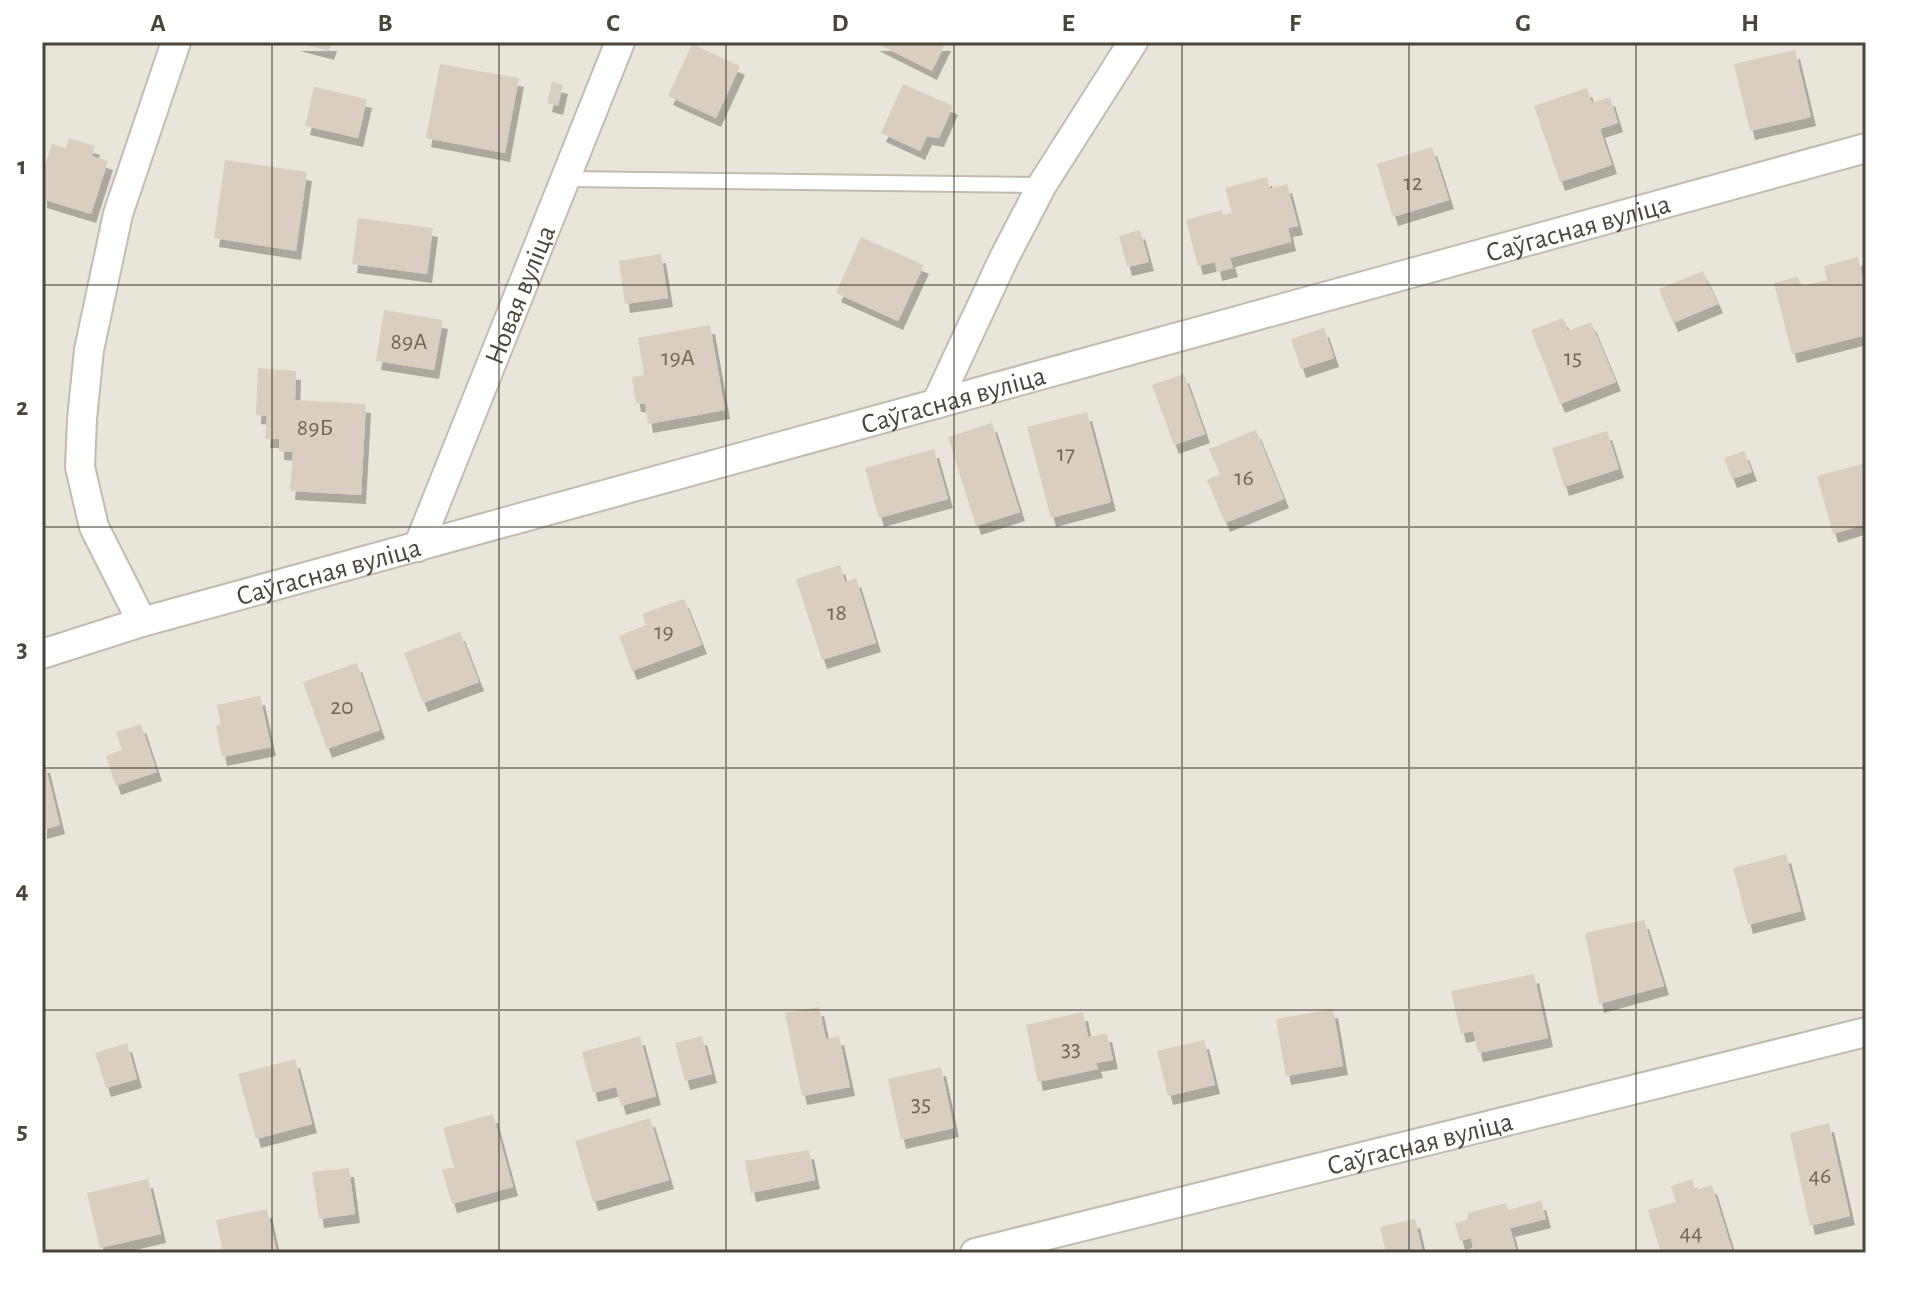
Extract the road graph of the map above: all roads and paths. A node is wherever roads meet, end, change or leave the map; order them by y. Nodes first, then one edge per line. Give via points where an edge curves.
1 (176, 42) edge
2 (620, 42) edge
3 (1133, 42) edge
4 (1866, 148) edge
5 (565, 179) junction
6 (1042, 185) junction
7 (936, 404) junction
8 (418, 547) junction
9 (142, 622) junction
10 (42, 654) edge
11 (1866, 1032) edge
12 (975, 1253) edge

1 - 9 street via 118,214 89,350 82,419 80,467 94,527
2 - 5 street, Новая вуліца
3 - 6 street
4 - 7 street, Саўгасная вуліца
5 - 6 lane
5 - 8 street, Новая вуліца
6 - 7 street
7 - 8 street, Саўгасная вуліца
8 - 9 street, Саўгасная вуліца
9 - 10 street, Саўгасная вуліца
11 - 12 street, Саўгасная вуліца

